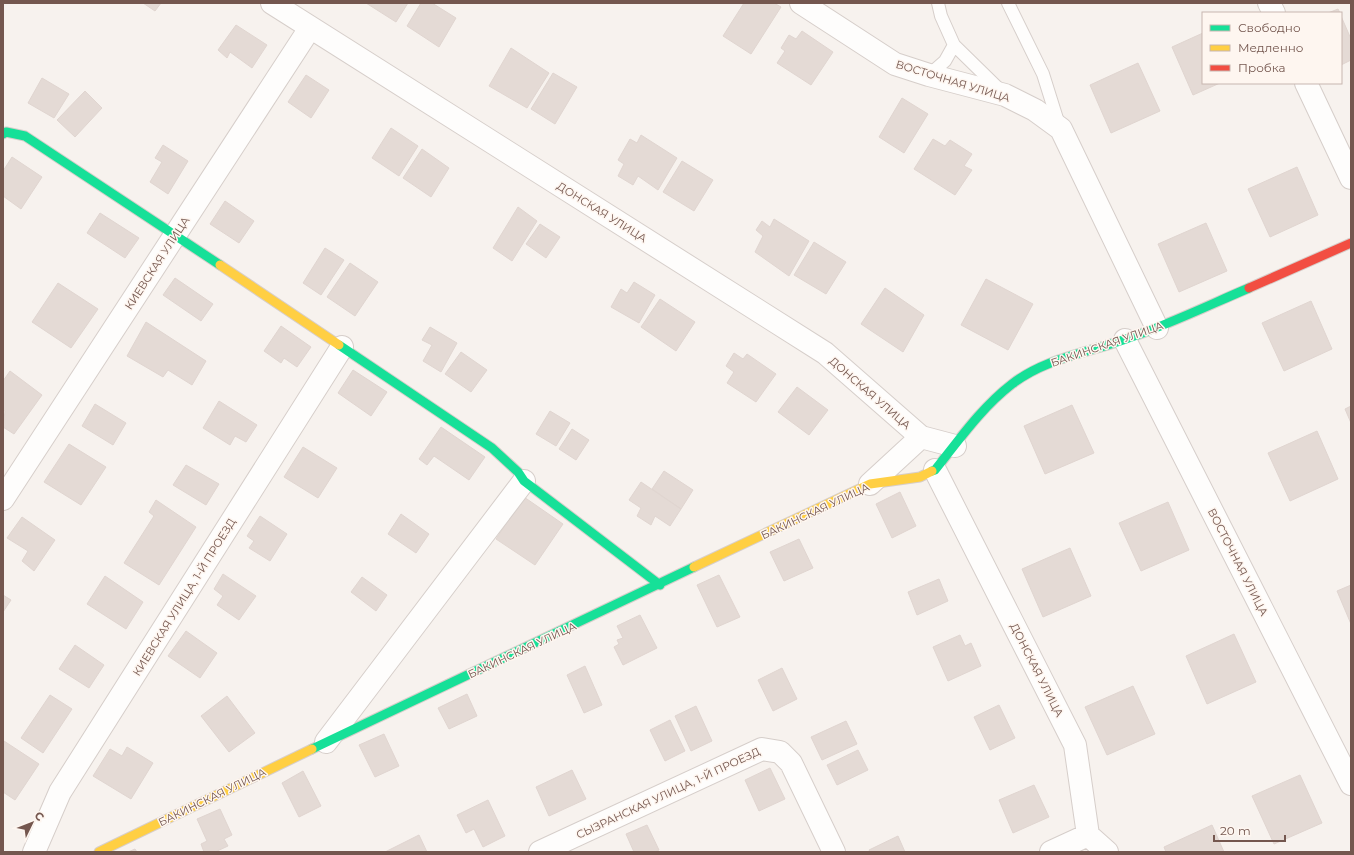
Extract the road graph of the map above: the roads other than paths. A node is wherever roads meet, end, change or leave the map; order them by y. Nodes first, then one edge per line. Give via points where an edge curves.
1 (272, 3) edge
2 (801, 3) edge
3 (938, 3) edge
4 (1008, 3) edge
5 (1269, 3) edge
6 (1274, 12) edge
7 (310, 28) junction
8 (954, 44) junction
9 (929, 75) junction
10 (1306, 84) edge
11 (1005, 95) junction
12 (1061, 129) junction
13 (3, 134) edge
14 (1351, 178) edge
15 (175, 235) junction
16 (1351, 243) edge
17 (1157, 328) junction
18 (1125, 340) junction
19 (342, 347) junction
20 (920, 437) junction
21 (955, 446) junction
22 (936, 470) junction
23 (524, 481) junction
24 (870, 484) junction
25 (3, 499) edge
26 (660, 585) junction
27 (326, 742) junction
28 (1351, 784) edge
29 (1088, 835) junction
30 (34, 852) edge
31 (99, 852) edge
32 (540, 852) edge
33 (834, 852) edge
34 (1051, 852) edge
35 (1107, 852) edge

1 - 7 street, ДОНСКАЯ УЛИЦА
2 - 9 street, ВОСТОЧНАЯ УЛИЦА via 895,64
3 - 8 lane
4 - 12 lane via 1042,74
5 - 6 street
7 - 15 street, КИЕВСКАЯ УЛИЦА
7 - 20 street, ДОНСКАЯ УЛИЦА via 825,353
8 - 9 lane via 945,61
8 - 11 lane
9 - 11 street, ВОСТОЧНАЯ УЛИЦА
10 - 14 street
11 - 12 street, ВОСТОЧНАЯ УЛИЦА via 1035,110
12 - 17 street, ВОСТОЧНАЯ УЛИЦА
13 - 15 street via 6,132 25,136
15 - 19 street
15 - 25 street, КИЕВСКАЯ УЛИЦА
16 - 17 street, БАКИНСКАЯ УЛИЦА
17 - 18 street, БАКИНСКАЯ УЛИЦА
18 - 21 street, БАКИНСКАЯ УЛИЦА via 1069,355 1033,370 988,405
18 - 28 street, ВОСТОЧНАЯ УЛИЦА
19 - 23 street via 492,448
19 - 30 street, КИЕВСКАЯ УЛИЦА, 1-Й ПРОЕЗД via 60,792
20 - 21 street
20 - 24 street
21 - 22 street, БАКИНСКАЯ УЛИЦА
22 - 24 street, БАКИНСКАЯ УЛИЦА via 920,477
22 - 29 street, ДОНСКАЯ УЛИЦА via 1075,745
23 - 26 street
23 - 27 street, БАКИНСКАЯ УЛИЦА
24 - 26 street, БАКИНСКАЯ УЛИЦА
26 - 27 street, БАКИНСКАЯ УЛИЦА
27 - 31 street, БАКИНСКАЯ УЛИЦА
29 - 34 street
29 - 35 street
32 - 33 street, СЫЗРАНСКАЯ УЛИЦА, 1-Й ПРОЕЗД via 762,749 780,752 791,763

